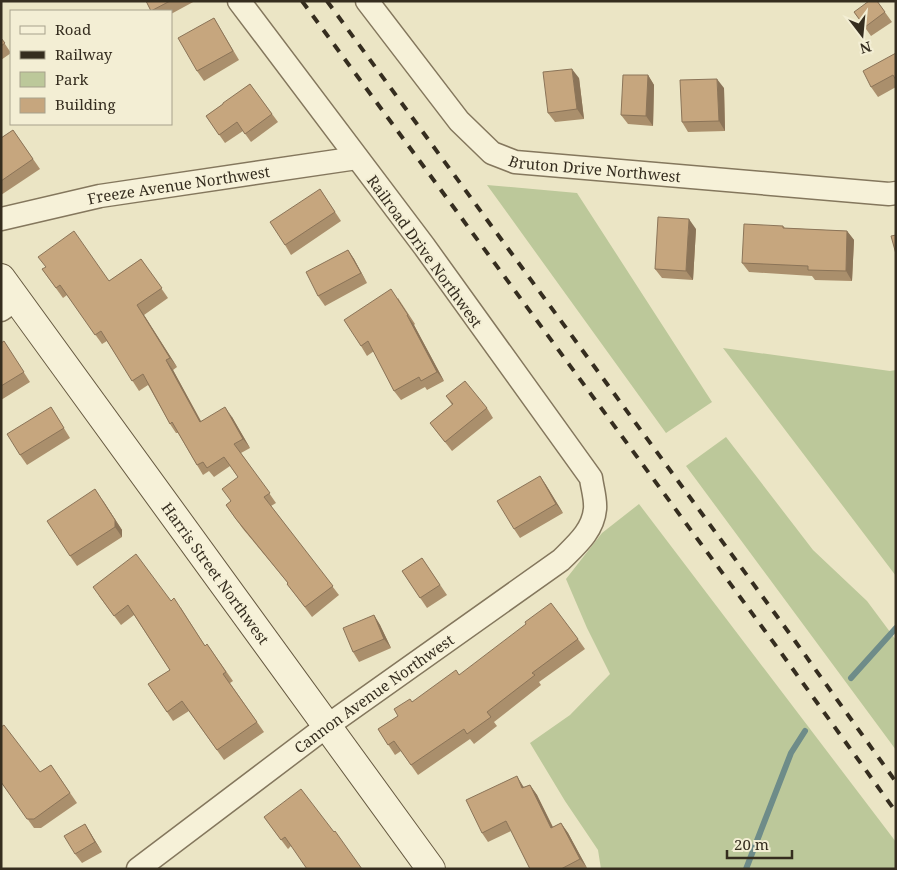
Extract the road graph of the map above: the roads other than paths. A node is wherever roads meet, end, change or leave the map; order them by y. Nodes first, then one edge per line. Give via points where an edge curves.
1 (239, 1) edge
2 (367, 1) edge
3 (357, 158) junction
4 (896, 193) edge
5 (1, 219) edge
6 (6, 296) edge
7 (595, 508) joint
8 (327, 726) junction
9 (138, 869) edge
10 (431, 869) edge

1 - 3 street, Railroad Drive Northwest
2 - 4 street, Bruton Drive Northwest via 459,121 492,153 515,162
3 - 5 street, Freeze Avenue Northwest via 100,196
3 - 7 street, Railroad Drive Northwest via 591,478
6 - 8 street, Harris Street Northwest
7 - 8 street, Cannon Avenue Northwest via 591,525 561,560
8 - 9 street, Cannon Avenue Northwest
8 - 10 street, Harris Street Northwest

